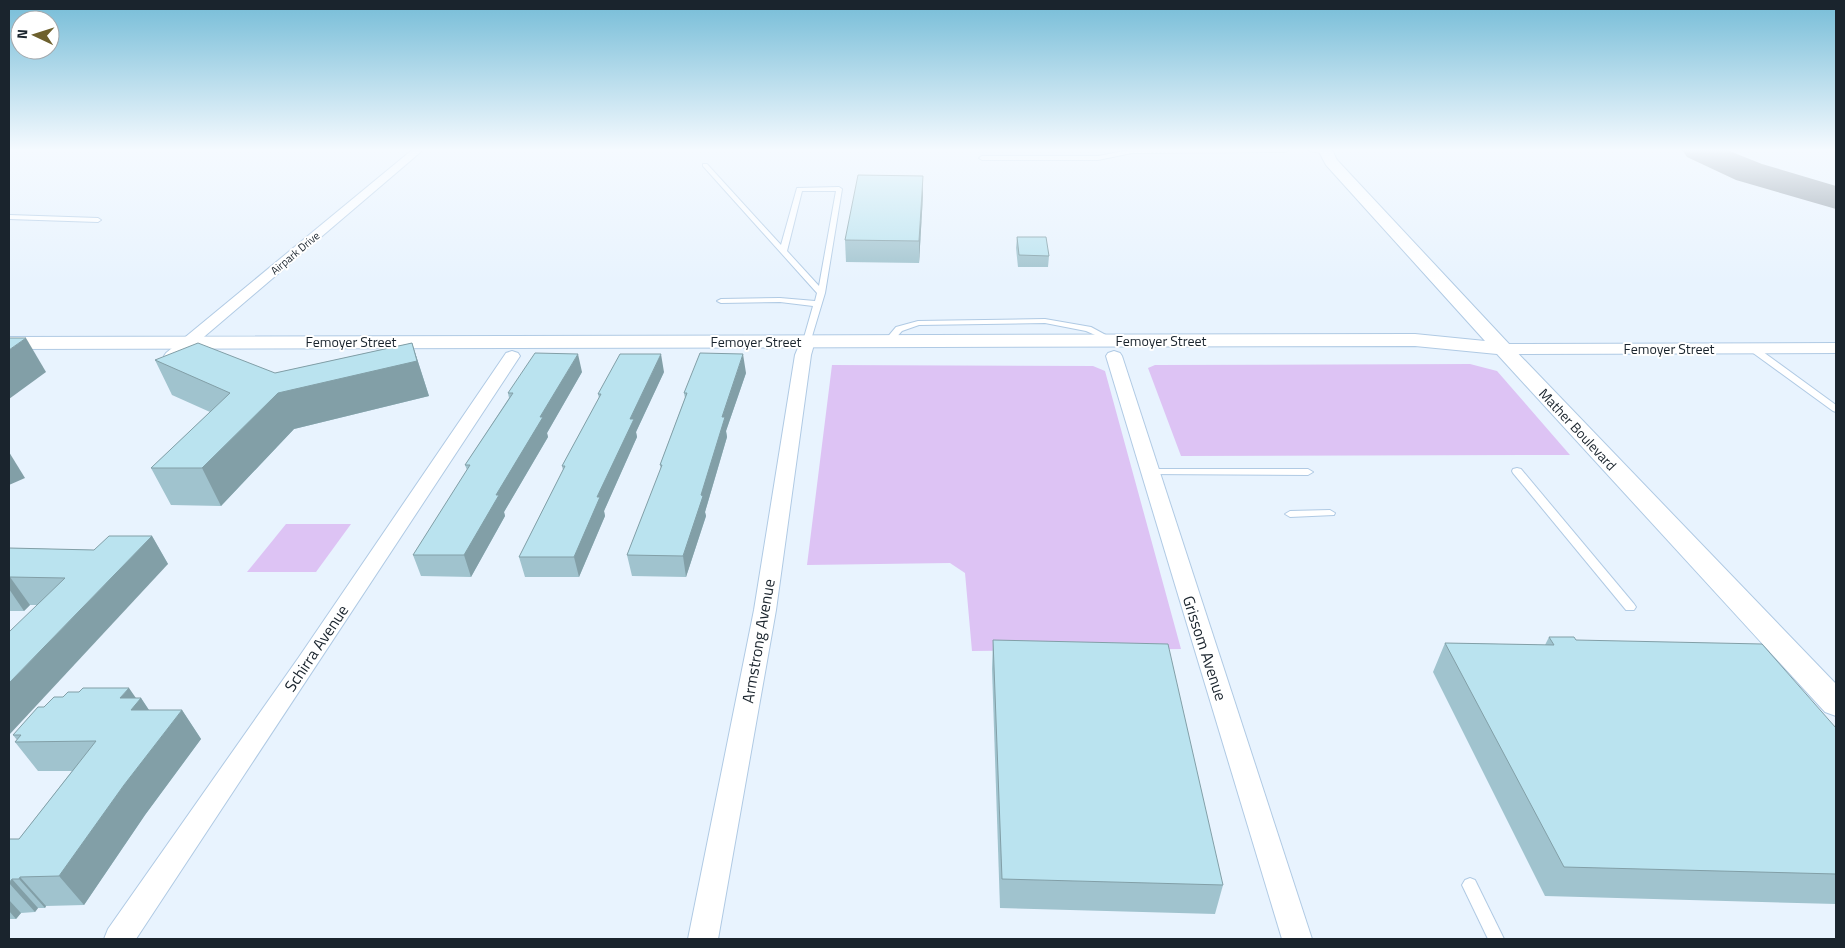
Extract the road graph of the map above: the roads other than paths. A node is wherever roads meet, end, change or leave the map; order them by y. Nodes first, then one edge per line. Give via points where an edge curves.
1 (365, 194) edge
2 (732, 194) edge
3 (798, 194) edge
4 (838, 194) edge
5 (1360, 194) edge
6 (9, 217) edge
7 (98, 220) dead end
8 (783, 251) junction
9 (821, 293) junction
10 (721, 301) dead end
11 (818, 304) junction
12 (9, 342) edge
13 (189, 342) junction
14 (805, 348) junction
15 (1113, 348) junction
16 (1752, 348) junction
17 (1836, 348) edge
18 (1503, 349) junction
19 (9, 356) edge
20 (172, 356) junction
21 (512, 356) junction
22 (1836, 409) edge
23 (1517, 471) dead end
24 (1150, 472) junction
25 (1308, 472) dead end
26 (1330, 513) dead end
27 (1290, 514) dead end
28 (1630, 607) dead end
29 (1836, 704) edge
30 (1470, 885) dead end
31 (119, 939) edge
32 (703, 939) edge
33 (1297, 939) edge
34 (1496, 939) edge

1 - 13 street, Airpark Drive
2 - 8 lane
3 - 8 lane
4 - 9 lane
5 - 18 street, Mather Boulevard
6 - 7 lane
8 - 9 lane
9 - 11 lane
10 - 11 lane via 780,300
11 - 14 lane
12 - 13 street, Femoyer Street
13 - 14 street, Femoyer Street
13 - 20 street, Airpark Drive
14 - 15 street, Femoyer Street via 998,356
14 - 15 street, Femoyer Street via 889,340
14 - 21 street, Femoyer Street
14 - 32 street, Armstrong Avenue via 765,610
15 - 18 street, Femoyer Street via 1425,356
15 - 24 street, Grissom Avenue
16 - 17 street, Femoyer Street
16 - 18 street, Femoyer Street
16 - 22 lane
18 - 29 street, Mather Boulevard
19 - 20 street, Femoyer Street
20 - 21 street, Femoyer Street
21 - 31 street, Schirra Avenue
23 - 28 lane
24 - 25 lane
24 - 33 street, Grissom Avenue
26 - 27 lane
30 - 34 lane

